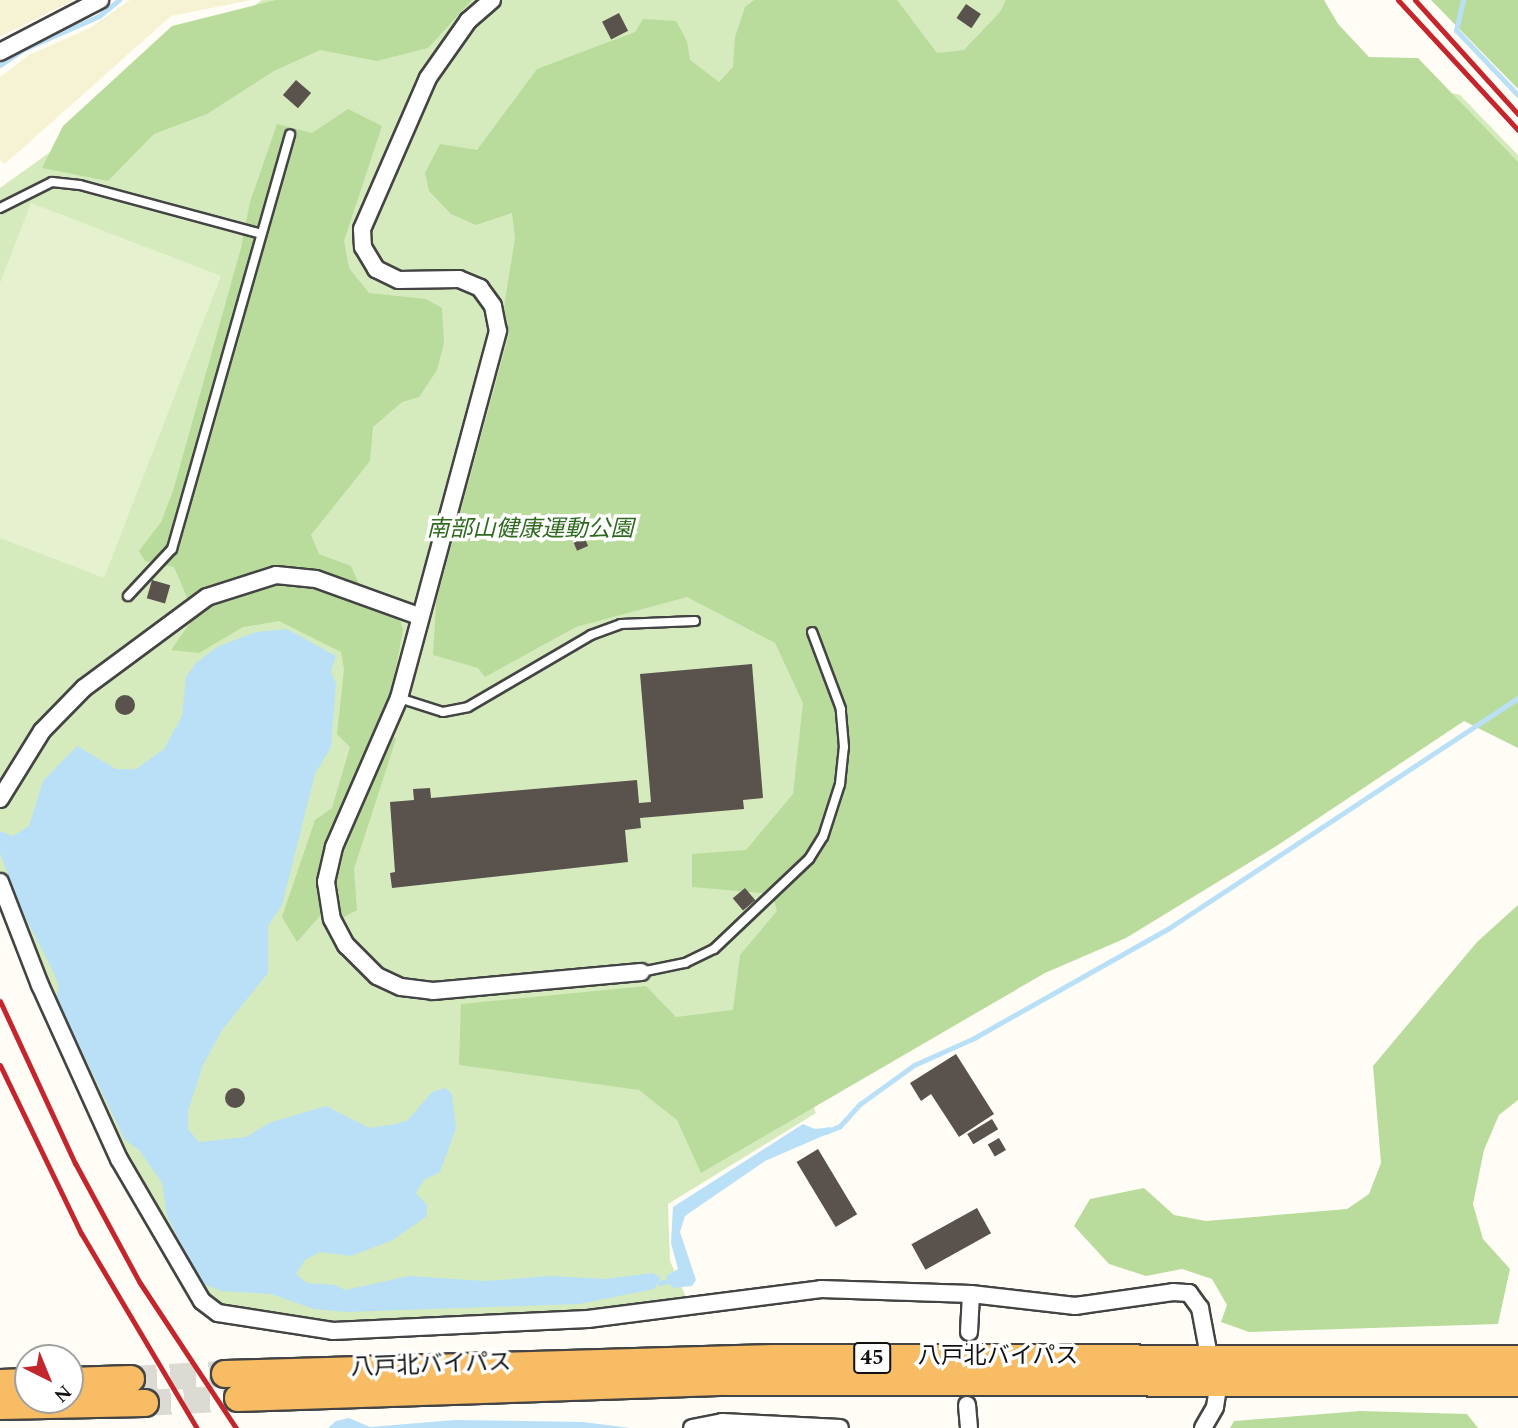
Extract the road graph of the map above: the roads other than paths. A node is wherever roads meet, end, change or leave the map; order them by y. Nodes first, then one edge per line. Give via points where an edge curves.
1 (100, 0) edge
2 (492, 0) edge
3 (0, 52) edge
4 (290, 134) dead end
5 (0, 208) edge
6 (258, 233) junction
7 (128, 596) dead end
8 (419, 616) junction
9 (695, 621) dead end
10 (812, 632) dead end
11 (399, 698) junction
12 (0, 799) edge
13 (0, 882) edge
14 (641, 972) joint
15 (971, 1294) junction
16 (969, 1332) dead end
17 (1209, 1356) junction
18 (1518, 1359) edge
19 (225, 1374) tunnel mouth
20 (131, 1379) tunnel mouth
21 (84, 1381) edge
22 (1219, 1382) junction
23 (1518, 1383) edge
24 (238, 1398) tunnel mouth
25 (145, 1403) tunnel mouth
26 (967, 1405) dead end
27 (0, 1406) edge
28 (692, 1428) edge
29 (840, 1428) edge
30 (969, 1428) edge
31 (1203, 1428) edge

1 - 3 street
2 - 8 street via 468,21 428,78 362,229 363,247 376,269 399,280 459,279 480,288 494,306 498,331
4 - 6 lane
5 - 6 lane via 52,182 80,185
6 - 7 lane via 172,549
8 - 11 street
8 - 12 street via 316,579 276,575 207,597 84,688 43,731
9 - 11 lane via 621,624 591,635 468,707 443,712
10 - 14 lane via 841,709 844,747 840,784 824,837 809,859 714,949 685,963
11 - 14 street via 331,859 326,881 330,906 346,945 377,976 401,987 433,991
13 - 15 street via 40,985 119,1159 202,1301 218,1313 333,1331 588,1319 821,1289
15 - 16 street
15 - 17 street via 1075,1306 1189,1293 1200,1308
17 - 18 highway, 八戸北バイパス / 45
17 - 19 highway, 八戸北バイパス / 45 via 774,1358
20 - 21 highway
22 - 23 highway, 八戸北バイパス / 45
22 - 24 highway, 八戸北バイパス / 45 via 727,1382
22 - 31 street via 1215,1407
25 - 27 highway
26 - 30 street
28 - 29 street via 722,1422

